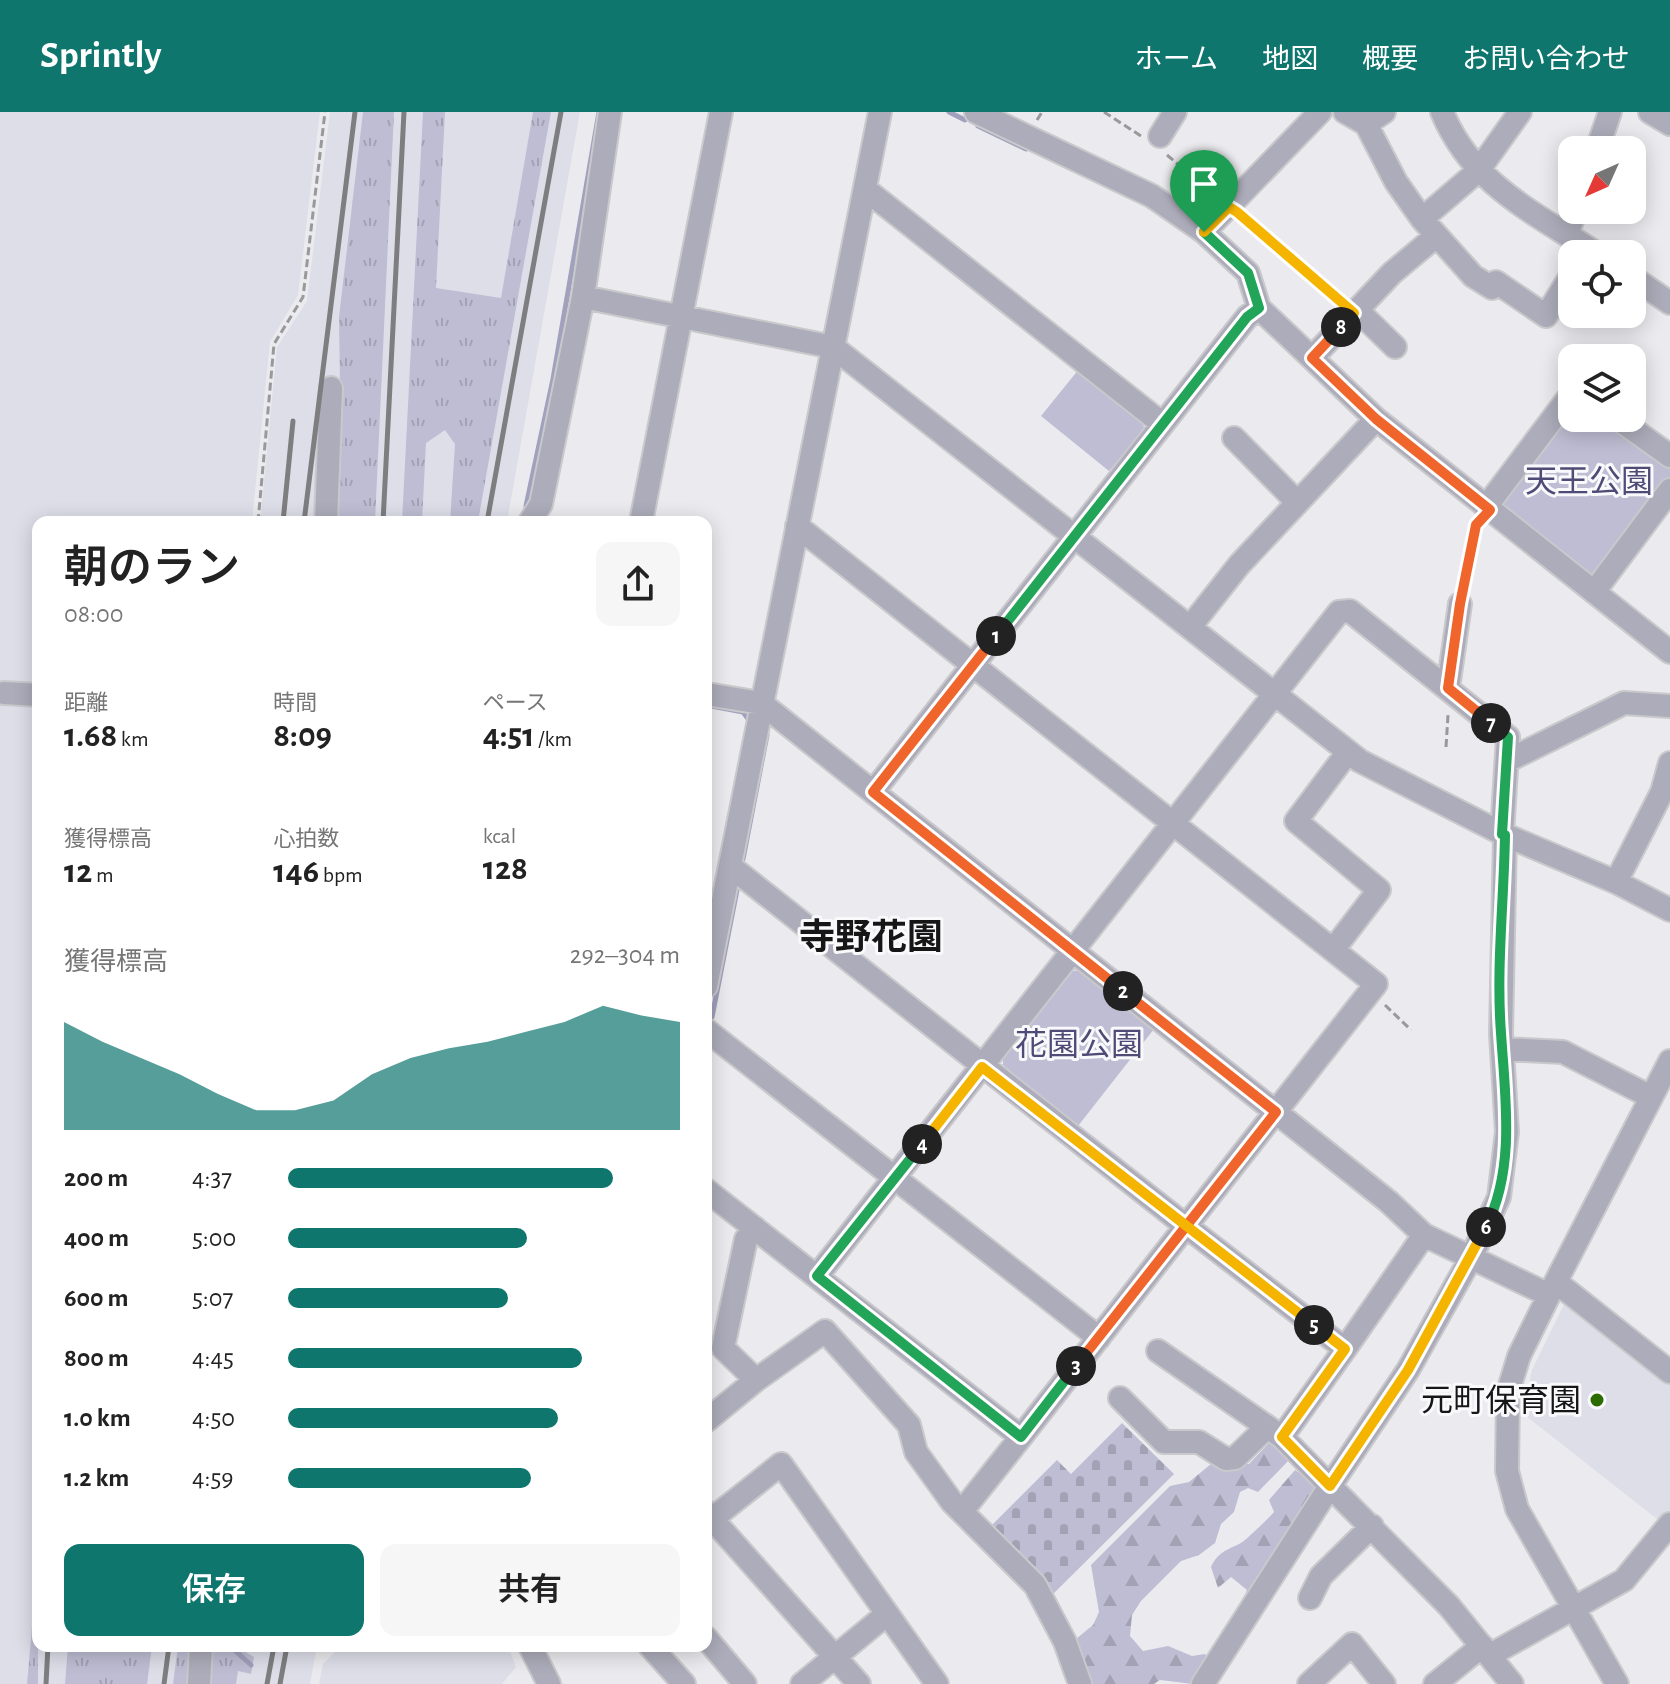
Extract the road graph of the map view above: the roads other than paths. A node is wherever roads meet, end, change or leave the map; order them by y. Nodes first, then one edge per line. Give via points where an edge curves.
1 (610, 112) edge
2 (721, 112) edge
3 (880, 112) edge
4 (976, 112) edge
5 (1175, 112) edge
6 (1320, 112) edge
7 (1345, 112) edge
8 (1442, 112) edge
9 (1520, 112) edge
10 (1610, 112) edge
11 (1650, 112) edge
12 (1375, 118) edge
13 (1670, 124) edge
14 (1602, 136) edge
15 (1159, 144) road end
16 (1478, 171) junction
17 (865, 189) junction
18 (1571, 224) edge
19 (1428, 228) junction
20 (1204, 232) junction
21 (1567, 234) junction
22 (1575, 240) edge
23 (1646, 287) edge
24 (583, 297) junction
25 (1558, 297) edge
26 (1670, 303) edge
27 (1259, 308) junction
28 (1356, 312) junction
29 (681, 317) junction
30 (833, 347) junction
31 (1395, 347) dead end
32 (1312, 358) junction
33 (331, 388) dead end
34 (1558, 412) edge
35 (1376, 419) junction
36 (1160, 422) junction
37 (1637, 432) edge
38 (1234, 438) dead end
39 (1670, 456) edge
40 (1670, 490) edge
41 (1297, 502) junction
42 (1488, 509) junction
43 (326, 516) edge
44 (534, 516) edge
45 (642, 516) edge
46 (797, 526) junction
47 (1074, 535) junction
48 (1594, 592) junction
49 (1460, 604) road end
50 (1190, 627) junction
51 (1670, 652) edge
52 (973, 665) junction
53 (1449, 689) junction
54 (4, 693) dead end
55 (32, 695) edge
56 (712, 695) edge
57 (1275, 696) junction
58 (761, 703) junction
59 (1670, 706) edge
60 (1348, 752) junction
61 (1507, 761) junction
62 (1670, 763) edge
63 (873, 792) junction
64 (1174, 824) junction
65 (1504, 834) junction
66 (730, 866) junction
67 (1616, 882) junction
68 (1670, 910) edge
69 (1333, 950) junction
70 (1073, 951) junction
71 (712, 956) edge
72 (712, 1035) edge
73 (1504, 1049) junction
74 (1670, 1061) edge
75 (982, 1067) junction
76 (1651, 1097) junction
77 (1276, 1112) junction
78 (894, 1179) junction
79 (712, 1195) edge
80 (1186, 1226) junction
81 (755, 1228) junction
82 (1424, 1235) junction
83 (1472, 1256) junction
84 (817, 1276) junction
85 (1552, 1288) junction
86 (1099, 1338) junction
87 (1345, 1349) junction
88 (1158, 1351) dead end
89 (1670, 1372) edge
90 (756, 1380) junction
91 (1120, 1398) dead end
92 (712, 1416) edge
93 (1274, 1432) junction
94 (1021, 1437) junction
95 (1330, 1486) junction
96 (963, 1510) junction
97 (712, 1521) edge
98 (1670, 1524) edge
99 (712, 1525) edge
100 (1372, 1526) junction
101 (1310, 1598) dead end
102 (1573, 1609) junction
103 (887, 1614) junction
104 (712, 1645) edge
105 (1487, 1650) junction
106 (201, 1652) edge
107 (532, 1652) edge
108 (655, 1652) edge
109 (834, 1656) junction
110 (541, 1680) edge
111 (199, 1684) edge
112 (684, 1684) edge
113 (745, 1684) edge
114 (802, 1684) edge
115 (859, 1684) edge
116 (937, 1684) edge
117 (1080, 1684) edge
118 (1203, 1684) edge
119 (1309, 1684) edge
120 (1384, 1684) edge
121 (1435, 1684) edge
122 (1512, 1684) edge
123 (1617, 1684) edge

1 - 24 street
2 - 29 street
3 - 17 street
4 - 20 street via 1152,196
5 - 15 street
6 - 20 street
7 - 12 street
8 - 16 street via 1451,135
9 - 16 street
10 - 14 street
11 - 13 street
12 - 19 street via 1396,182
16 - 19 street
16 - 21 street
17 - 30 street
17 - 36 street
18 - 21 street
19 - 25 street via 1473,276 1492,288 1496,282 1546,316
19 - 28 street
20 - 27 street via 1248,273
21 - 22 street
23 - 26 street
24 - 29 street
24 - 44 street via 541,504
27 - 32 street
27 - 36 street
28 - 31 street
28 - 32 street
29 - 30 street
29 - 45 street
30 - 46 street
30 - 47 street
32 - 35 street
33 - 43 street
34 - 42 street
35 - 41 street
35 - 42 street
36 - 47 street
37 - 39 street
38 - 41 street
40 - 48 street
41 - 50 street
42 - 48 street
46 - 52 street
46 - 58 street
47 - 50 street
47 - 52 street
48 - 51 street
49 - 53 street
50 - 57 street
52 - 63 street
52 - 64 street
53 - 57 street via 1350,611 1339,612
53 - 61 street via 1508,737
54 - 55 street
56 - 58 street
57 - 60 street
57 - 64 street
58 - 63 street
58 - 66 street
59 - 61 street via 1624,703
60 - 65 street
60 - 69 street via 1296,821 1379,890
61 - 65 street
62 - 67 street via 1662,792
63 - 70 street
64 - 69 street
64 - 70 street
65 - 67 street
65 - 73 street
66 - 71 street
66 - 75 street
67 - 68 street
69 - 77 street via 1376,984
70 - 75 street
70 - 77 street
72 - 78 street
73 - 76 street via 1563,1052
73 - 83 street via 1507,1132 1499,1197
74 - 76 street
75 - 78 street
75 - 80 street
76 - 85 street
77 - 80 street
77 - 82 street
78 - 84 street
78 - 86 street
79 - 81 street
80 - 86 street
80 - 87 street
81 - 84 street
81 - 90 street via 746,1239 723,1348
82 - 83 street
82 - 87 street
83 - 85 street
83 - 95 street via 1408,1370
84 - 94 street
85 - 89 street
85 - 102 street via 1508,1392 1507,1471 1517,1509
86 - 94 street
87 - 93 street
88 - 93 street
90 - 92 street
90 - 96 street via 825,1331 891,1400 909,1425 916,1452
91 - 93 street via 1164,1442 1199,1442 1226,1459
93 - 95 street
94 - 96 street
95 - 100 street
95 - 118 street
96 - 117 street via 1035,1585
97 - 103 street via 781,1464
98 - 102 street via 1624,1580
99 - 109 street
100 - 101 street via 1321,1576
100 - 105 street
102 - 105 street
102 - 123 street
103 - 109 street
103 - 116 street
104 - 113 street
105 - 121 street
105 - 122 street
106 - 111 street
107 - 110 street
108 - 112 street
109 - 114 street
109 - 115 street
119 - 120 street via 1352,1644

